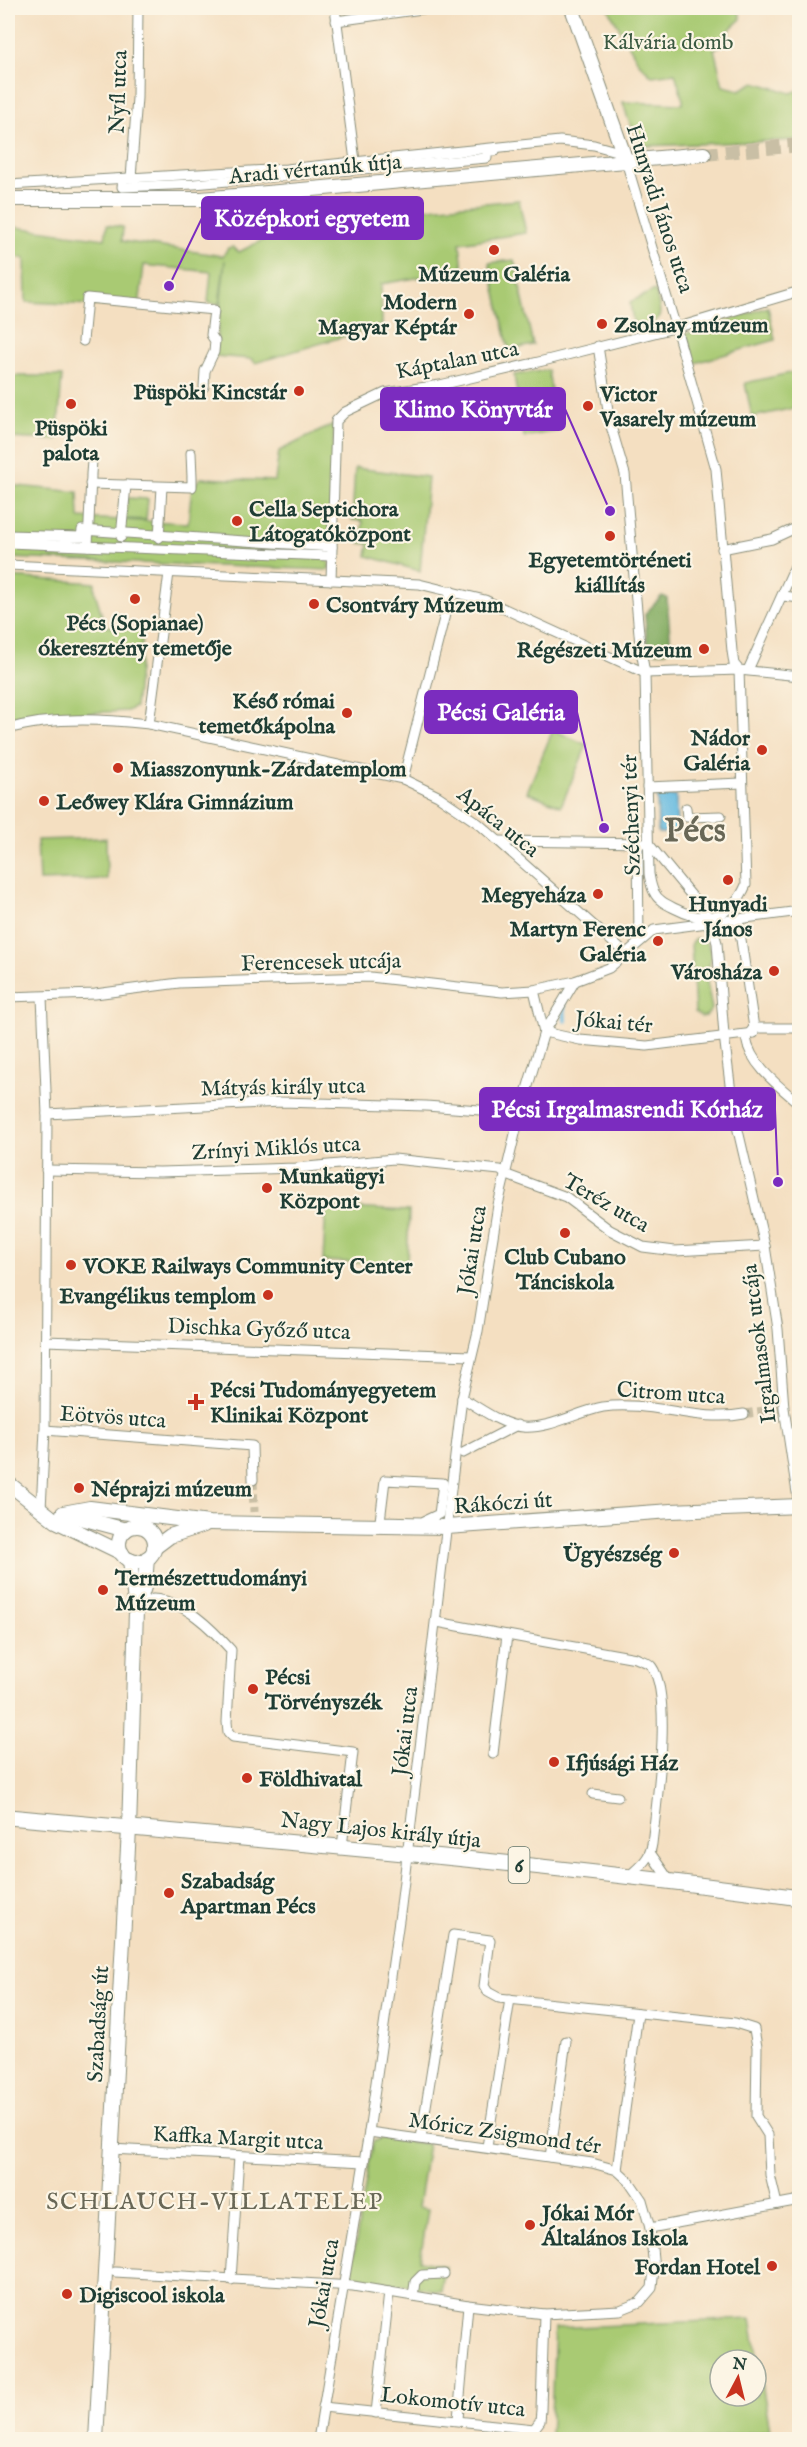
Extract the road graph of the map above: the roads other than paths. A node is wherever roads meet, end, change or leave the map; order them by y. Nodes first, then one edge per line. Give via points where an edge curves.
1 (138, 8) edge
2 (335, 8) edge
3 (429, 8) edge
4 (572, 8) edge
5 (336, 21) junction
6 (602, 147) junction
7 (704, 154) tunnel mouth
8 (624, 157) junction
9 (355, 162) junction
10 (127, 179) junction
11 (8, 184) edge
12 (8, 199) edge
13 (800, 291) edge
14 (676, 328) junction
15 (83, 341) dead end
16 (598, 346) junction
17 (204, 387) dead end
18 (191, 453) dead end
19 (92, 461) dead end
20 (91, 478) junction
21 (126, 485) junction
22 (162, 487) junction
23 (800, 526) edge
24 (88, 530) junction
25 (121, 533) junction
26 (8, 535) edge
27 (159, 535) junction
28 (8, 543) edge
29 (88, 546) junction
30 (121, 547) junction
31 (158, 549) junction
32 (722, 549) junction
33 (331, 552) junction
34 (800, 555) edge
35 (8, 565) edge
36 (169, 573) junction
37 (331, 580) junction
38 (451, 591) junction
39 (783, 596) junction
40 (800, 598) edge
41 (744, 670) junction
42 (645, 673) junction
43 (800, 676) edge
44 (148, 724) junction
45 (8, 729) edge
46 (403, 779) junction
47 (742, 783) junction
48 (647, 787) junction
49 (686, 808) dead end
50 (721, 816) dead end
51 (498, 840) junction
52 (638, 842) junction
53 (648, 843) junction
54 (800, 910) edge
55 (738, 919) junction
56 (710, 920) junction
57 (639, 942) junction
58 (626, 954) junction
59 (575, 981) junction
60 (534, 990) junction
61 (8, 997) edge
62 (42, 997) junction
63 (800, 1028) edge
64 (752, 1031) junction
65 (724, 1035) junction
66 (542, 1037) junction
67 (800, 1104) edge
68 (520, 1113) junction
69 (46, 1114) junction
70 (46, 1170) junction
71 (505, 1174) junction
72 (765, 1246) junction
73 (45, 1341) junction
74 (471, 1356) junction
75 (462, 1398) junction
76 (744, 1414) tunnel mouth
77 (517, 1425) junction
78 (45, 1430) junction
79 (463, 1453) dead end
80 (253, 1480) tunnel mouth
81 (8, 1483) edge
82 (799, 1506) edge
83 (41, 1509) junction
84 (63, 1513) junction
85 (800, 1516) edge
86 (191, 1521) junction
87 (380, 1521) joint
88 (209, 1523) junction
89 (447, 1527) junction
90 (147, 1529) junction
91 (126, 1530) junction
92 (151, 1553) junction
93 (126, 1557) junction
94 (136, 1611) junction
95 (437, 1622) junction
96 (507, 1635) junction
97 (493, 1755) dead end
98 (593, 1794) dead end
99 (618, 1797) dead end
100 (8, 1817) edge
101 (129, 1829) junction
102 (342, 1846) junction
103 (408, 1854) junction
104 (651, 1854) junction
105 (629, 1876) junction
106 (669, 1880) junction
107 (800, 1898) edge
108 (510, 1999) junction
109 (638, 2013) junction
110 (566, 2041) dead end
111 (369, 2132) junction
112 (421, 2138) junction
113 (488, 2147) junction
114 (110, 2149) junction
115 (239, 2156) junction
116 (550, 2157) junction
117 (364, 2162) junction
118 (616, 2170) junction
119 (800, 2200) edge
120 (777, 2204) junction
121 (650, 2228) junction
122 (115, 2272) dead end
123 (444, 2274) dead end
124 (231, 2280) junction
125 (342, 2285) junction
126 (389, 2292) junction
127 (413, 2296) junction
128 (468, 2305) junction
129 (544, 2314) junction
130 (323, 2407) junction
131 (376, 2413) junction
132 (458, 2420) junction
133 (96, 2439) edge
134 (318, 2439) edge

1 - 10 street, Nyíl utca via 137,98
2 - 5 street
3 - 5 street
4 - 8 street, Hunyadi János utca
5 - 9 street
6 - 8 street, Aradi vértanúk útja
6 - 9 street, Aradi vértanúk útja via 560,141
6 - 10 street via 487,152 487,158 194,184 122,187
7 - 8 street
8 - 12 street, Aradi vértanúk útja via 201,199
8 - 14 street, Hunyadi János utca
9 - 10 street, Aradi vértanúk útja
10 - 11 street, Aradi vértanúk útja
13 - 14 street, Káptalan utca
14 - 16 street, Káptalan utca
14 - 32 street, Hunyadi János utca via 716,470
15 - 17 street via 87,298 214,310 214,352 205,371
16 - 33 street, Káptalan utca via 459,380 386,393 345,412 336,421
16 - 42 street, Széchenyi tér via 610,423 625,474
18 - 22 street via 192,487
19 - 20 street
20 - 21 street
20 - 24 street
21 - 22 street
21 - 25 street
22 - 27 street
23 - 32 street via 772,539
24 - 25 street
24 - 26 street via 82,530 81,537
24 - 29 street
25 - 27 street
25 - 30 street
27 - 31 street
27 - 33 street
28 - 29 street
29 - 30 street
30 - 31 street
31 - 33 street
32 - 41 street, Hunyadi János utca via 734,664
33 - 37 street, Káptalan utca
34 - 39 street
35 - 36 street
36 - 37 street
36 - 44 street
37 - 38 street via 411,583
38 - 42 street via 485,600
38 - 46 street
39 - 40 street
39 - 41 street
41 - 42 street
41 - 43 street
41 - 47 street
42 - 48 street, Széchenyi tér
44 - 45 street, Apáca utca via 100,720
44 - 46 street, Apáca utca
46 - 51 street, Apáca utca via 438,796
47 - 48 street via 685,789
47 - 56 street via 746,885 735,906
48 - 53 street, Széchenyi tér
49 - 50 street via 687,818 706,812
51 - 52 street
51 - 58 street, Apáca utca
52 - 53 street
52 - 57 street
53 - 56 street
53 - 56 street, Széchenyi tér via 654,893 663,903
54 - 55 street
55 - 56 street
55 - 64 street
56 - 57 street, Ferencesek utcája via 654,930
56 - 65 street via 717,943
57 - 58 street, Ferencesek utcája
58 - 59 street, Ferencesek utcája via 609,968
59 - 60 street, Ferencesek utcája
59 - 66 street, Jókai utca
60 - 62 street, Ferencesek utcája via 502,992 370,977 179,983
60 - 66 street, Jókai tér
61 - 62 street, Ferencesek utcája
62 - 69 street
63 - 64 street, Jókai tér
64 - 65 street, Jókai tér
64 - 67 street via 747,1045 769,1077
65 - 66 street, Jókai tér via 647,1046
65 - 72 street, Irgalmasok utcája via 733,1108
66 - 68 street, Jókai utca
68 - 69 street, Mátyás király utca via 281,1102
68 - 71 street, Jókai utca
69 - 70 street
70 - 71 street, Zrínyi Miklós utca via 160,1172 394,1159 500,1170
70 - 73 street
71 - 72 street, Teréz utca via 566,1197 610,1230 644,1247 675,1251
71 - 74 street, Jókai utca
72 - 82 street, Irgalmasok utcája
73 - 74 street, Dischka Győző utca
73 - 78 street
74 - 75 street, Jókai utca
75 - 77 street, Citrom utca
75 - 89 street, Jókai utca
76 - 77 street, Citrom utca via 606,1407 541,1426
77 - 79 street
78 - 80 street, Eötvös utca via 252,1446
78 - 83 street
81 - 83 street, Rákóczi út
82 - 85 street
82 - 89 street, Rákóczi út
83 - 84 street, Rákóczi út
83 - 93 street, Rákóczi út
84 - 86 street, Rákóczi út via 103,1509
84 - 91 street, Rákóczi út
86 - 88 street, Rákóczi út
86 - 90 street, Rákóczi út
87 - 87 street via 422,1522 439,1514 442,1483 385,1480
88 - 89 street, Rákóczi út via 254,1519
88 - 92 street, Rákóczi út via 170,1536
89 - 95 street, Jókai utca
90 - 91 street via 136,1526
90 - 92 street via 153,1537
91 - 93 street via 119,1541
92 - 93 street
92 - 94 street, Szabadság út
93 - 94 street, Szabadság út
94 - 101 street, Szabadság út
94 - 102 street via 153,1599 176,1604 215,1632 231,1650 227,1722 233,1737 353,1752
95 - 96 street
95 - 103 street, Jókai utca
96 - 97 street
96 - 104 street via 651,1664 657,1675 660,1701 661,1766
98 - 99 street
100 - 101 main road, 6
101 - 102 main road, Nagy Lajos király útja / 6
101 - 114 street, Szabadság út
102 - 103 main road, Nagy Lajos király útja / 6
103 - 105 main road, Nagy Lajos király útja / 6
103 - 111 street, Jókai utca
104 - 105 street
104 - 106 street
105 - 106 main road, Nagy Lajos király útja / 6
106 - 107 main road, Nagy Lajos király útja / 6
108 - 109 street
108 - 112 street via 494,1996 484,1986 490,1940 453,1935
108 - 113 street
109 - 118 street
109 - 120 street via 735,2023 754,2029 756,2116 768,2135 770,2175
110 - 116 street
111 - 112 street, Móricz Zsigmond tér
111 - 117 street, Jókai utca
112 - 113 street, Móricz Zsigmond tér
113 - 116 street, Móricz Zsigmond tér
114 - 115 street, Kaffka Margit utca
114 - 133 street, Szabadság út
115 - 117 street, Kaffka Margit utca
115 - 124 street
116 - 118 street, Móricz Zsigmond tér
117 - 125 street, Jókai utca
118 - 121 street, Móricz Zsigmond tér via 642,2200
119 - 120 street
120 - 121 street
121 - 129 street, Móricz Zsigmond tér via 652,2288 640,2302 607,2312
122 - 124 street, Móricz Zsigmond tér
123 - 127 street via 423,2275 415,2282
124 - 125 street, Móricz Zsigmond tér
125 - 126 street, Móricz Zsigmond tér
125 - 130 street, Jókai utca
126 - 127 street, Móricz Zsigmond tér
126 - 131 street
127 - 128 street, Móricz Zsigmond tér
128 - 129 street, Móricz Zsigmond tér
128 - 132 street
129 - 132 street, Lokomotív utca via 538,2426 526,2429
130 - 131 street, Lokomotív utca
130 - 134 street, Jókai utca
131 - 132 street, Lokomotív utca

